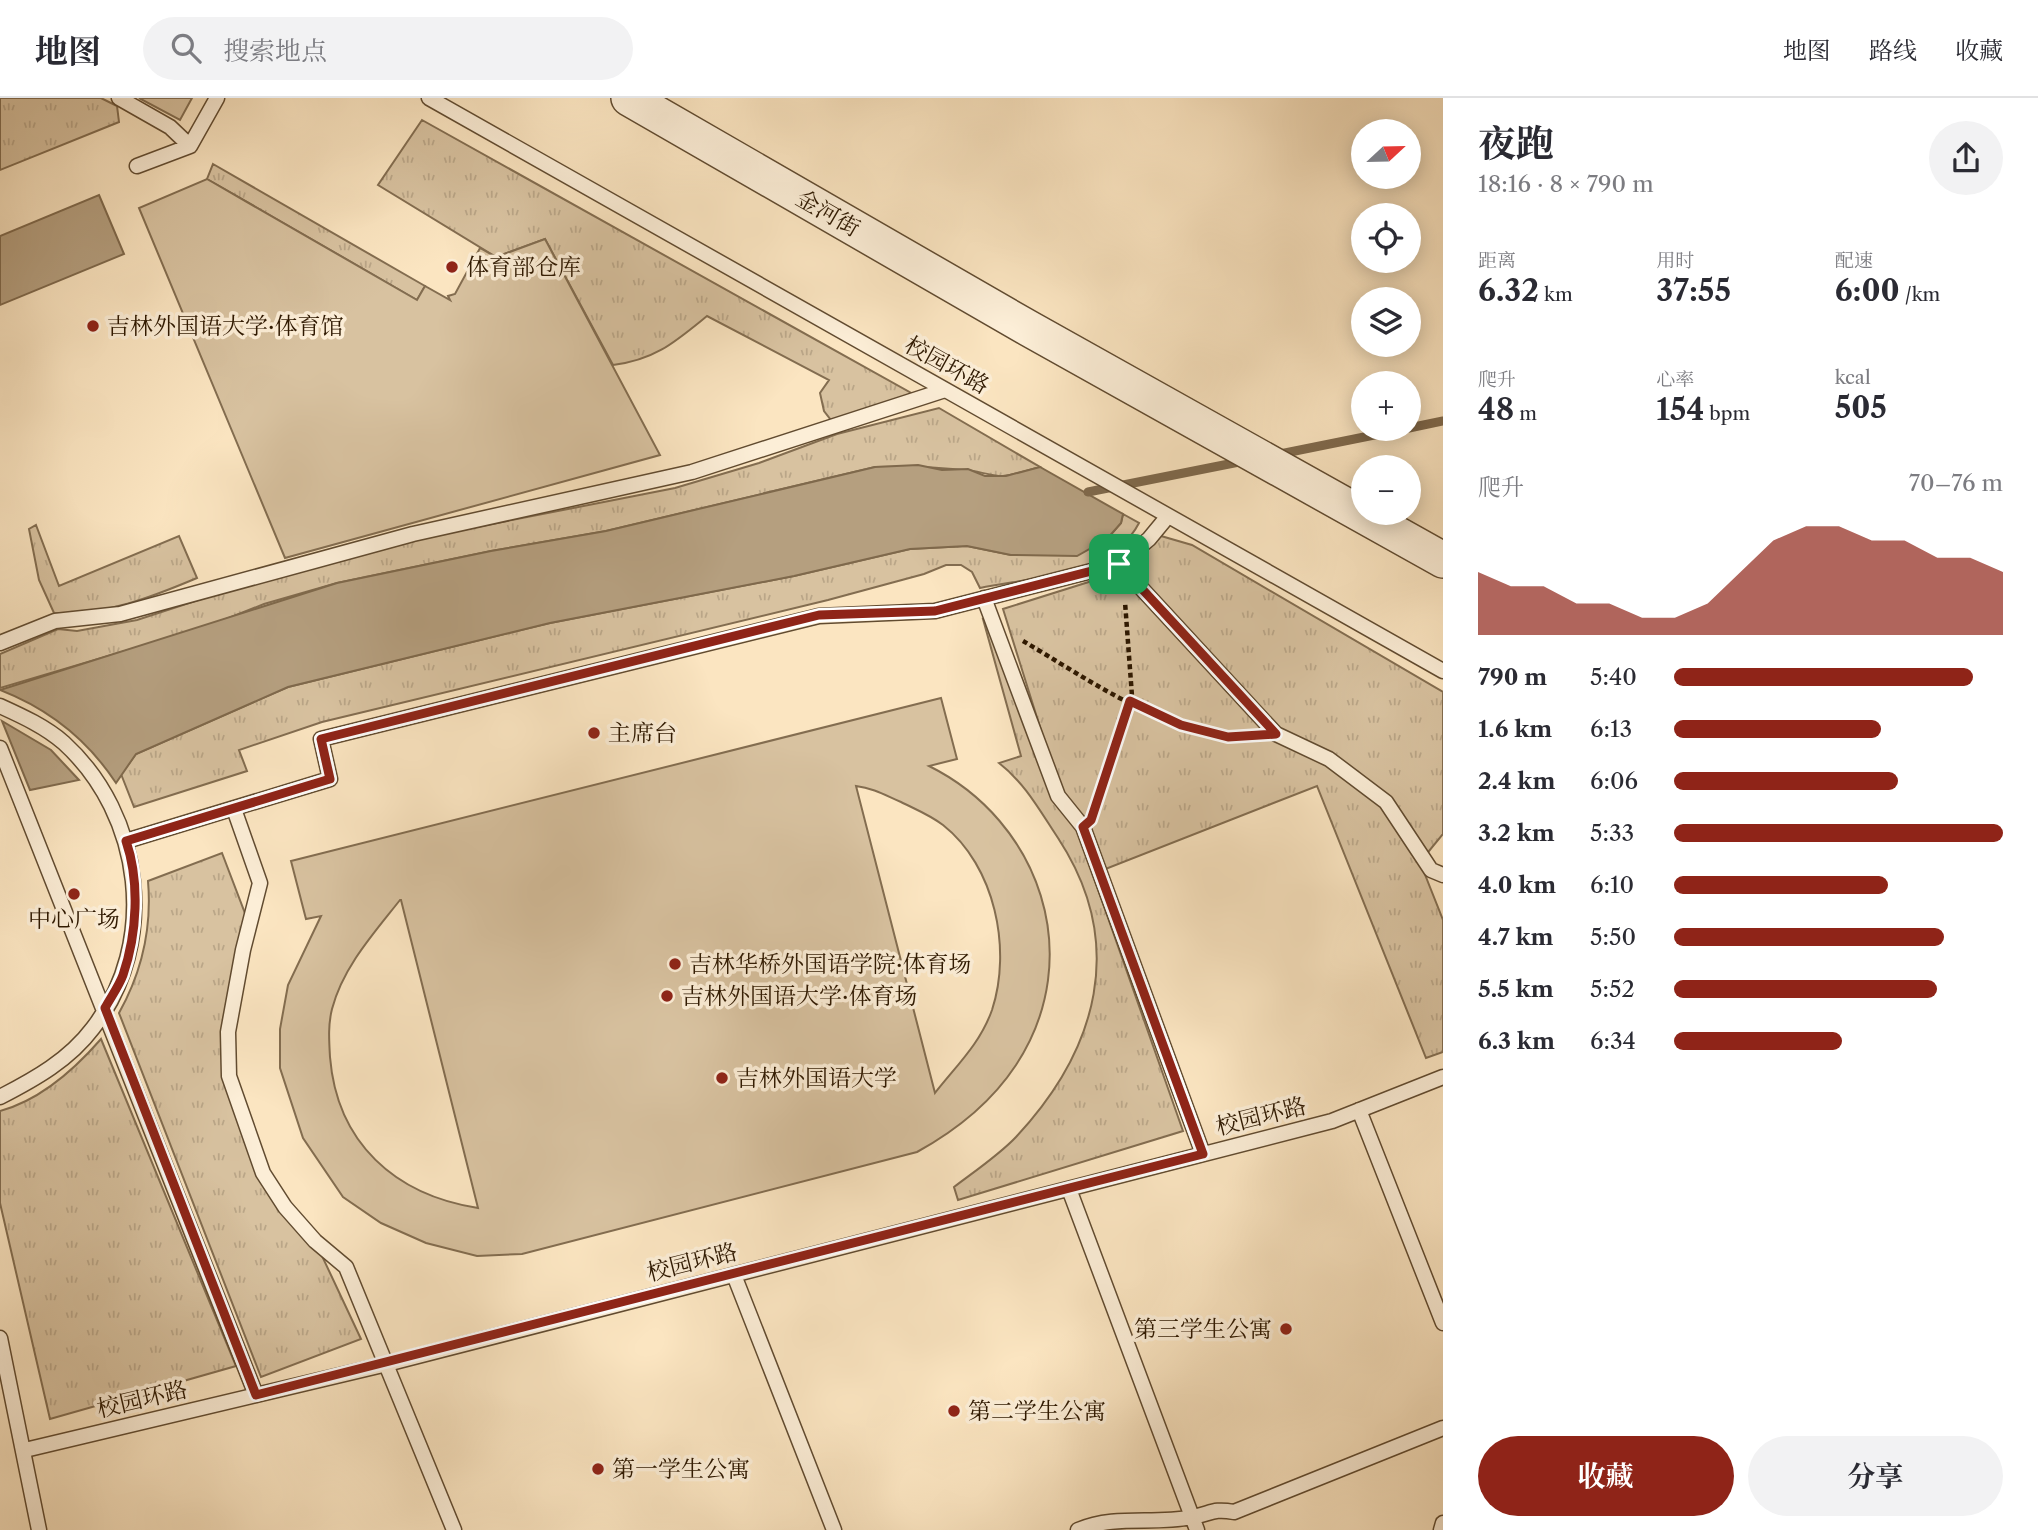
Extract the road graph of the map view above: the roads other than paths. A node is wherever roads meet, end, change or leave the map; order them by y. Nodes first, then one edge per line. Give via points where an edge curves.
1 (119, 98) edge
2 (217, 98) edge
3 (429, 98) edge
4 (629, 98) edge
5 (190, 146) junction
6 (137, 166) dead end
7 (945, 390) junction
8 (1168, 516) junction
9 (1443, 560) edge
10 (1119, 564) junction
11 (984, 598) junction
12 (0, 643) edge
13 (1443, 671) edge
14 (0, 706) edge
15 (0, 748) edge
16 (233, 808) junction
17 (126, 841) junction
18 (1443, 875) edge
19 (105, 1008) junction
20 (1443, 1077) edge
21 (0, 1097) edge
22 (1359, 1110) junction
23 (1203, 1154) junction
24 (1069, 1189) junction
25 (734, 1275) junction
26 (1443, 1323) edge
27 (0, 1338) edge
28 (387, 1364) junction
29 (256, 1395) junction
30 (1443, 1427) edge
31 (25, 1450) junction
32 (1443, 1523) edge
33 (1195, 1524) edge
34 (39, 1530) edge
35 (454, 1530) edge
36 (834, 1530) edge
37 (1078, 1530) edge
38 (1441, 1530) edge

1 - 5 lane via 170,127
2 - 5 lane
3 - 7 lane, 校园环路
4 - 9 street, 金河街
5 - 6 lane
7 - 8 lane, 校园环路
7 - 12 lane via 692,472 413,534 120,614 55,621
8 - 10 lane
8 - 13 lane, 校园环路
10 - 11 lane
10 - 18 lane via 1276,734 1329,759 1386,802 1431,870
11 - 16 lane via 935,611 819,615 321,739 330,779
11 - 23 lane via 1058,796 1083,827
14 - 17 lane via 64,743 109,797
15 - 19 lane
16 - 17 lane
16 - 28 lane via 261,883 228,1032 229,1076 263,1173 285,1208 346,1267
17 - 19 lane via 136,915 123,975
19 - 21 lane via 93,1028 50,1071
19 - 29 lane
20 - 22 lane, 校园环路
22 - 23 lane, 校园环路
22 - 26 lane
23 - 24 lane, 校园环路
24 - 25 lane, 校园环路
24 - 33 lane
25 - 28 lane, 校园环路
25 - 36 lane
27 - 31 lane
28 - 29 lane, 校园环路
28 - 35 lane
29 - 31 lane, 校园环路
30 - 33 lane via 1234,1512 1215,1508
31 - 34 lane
32 - 38 lane
33 - 37 lane via 1101,1521

